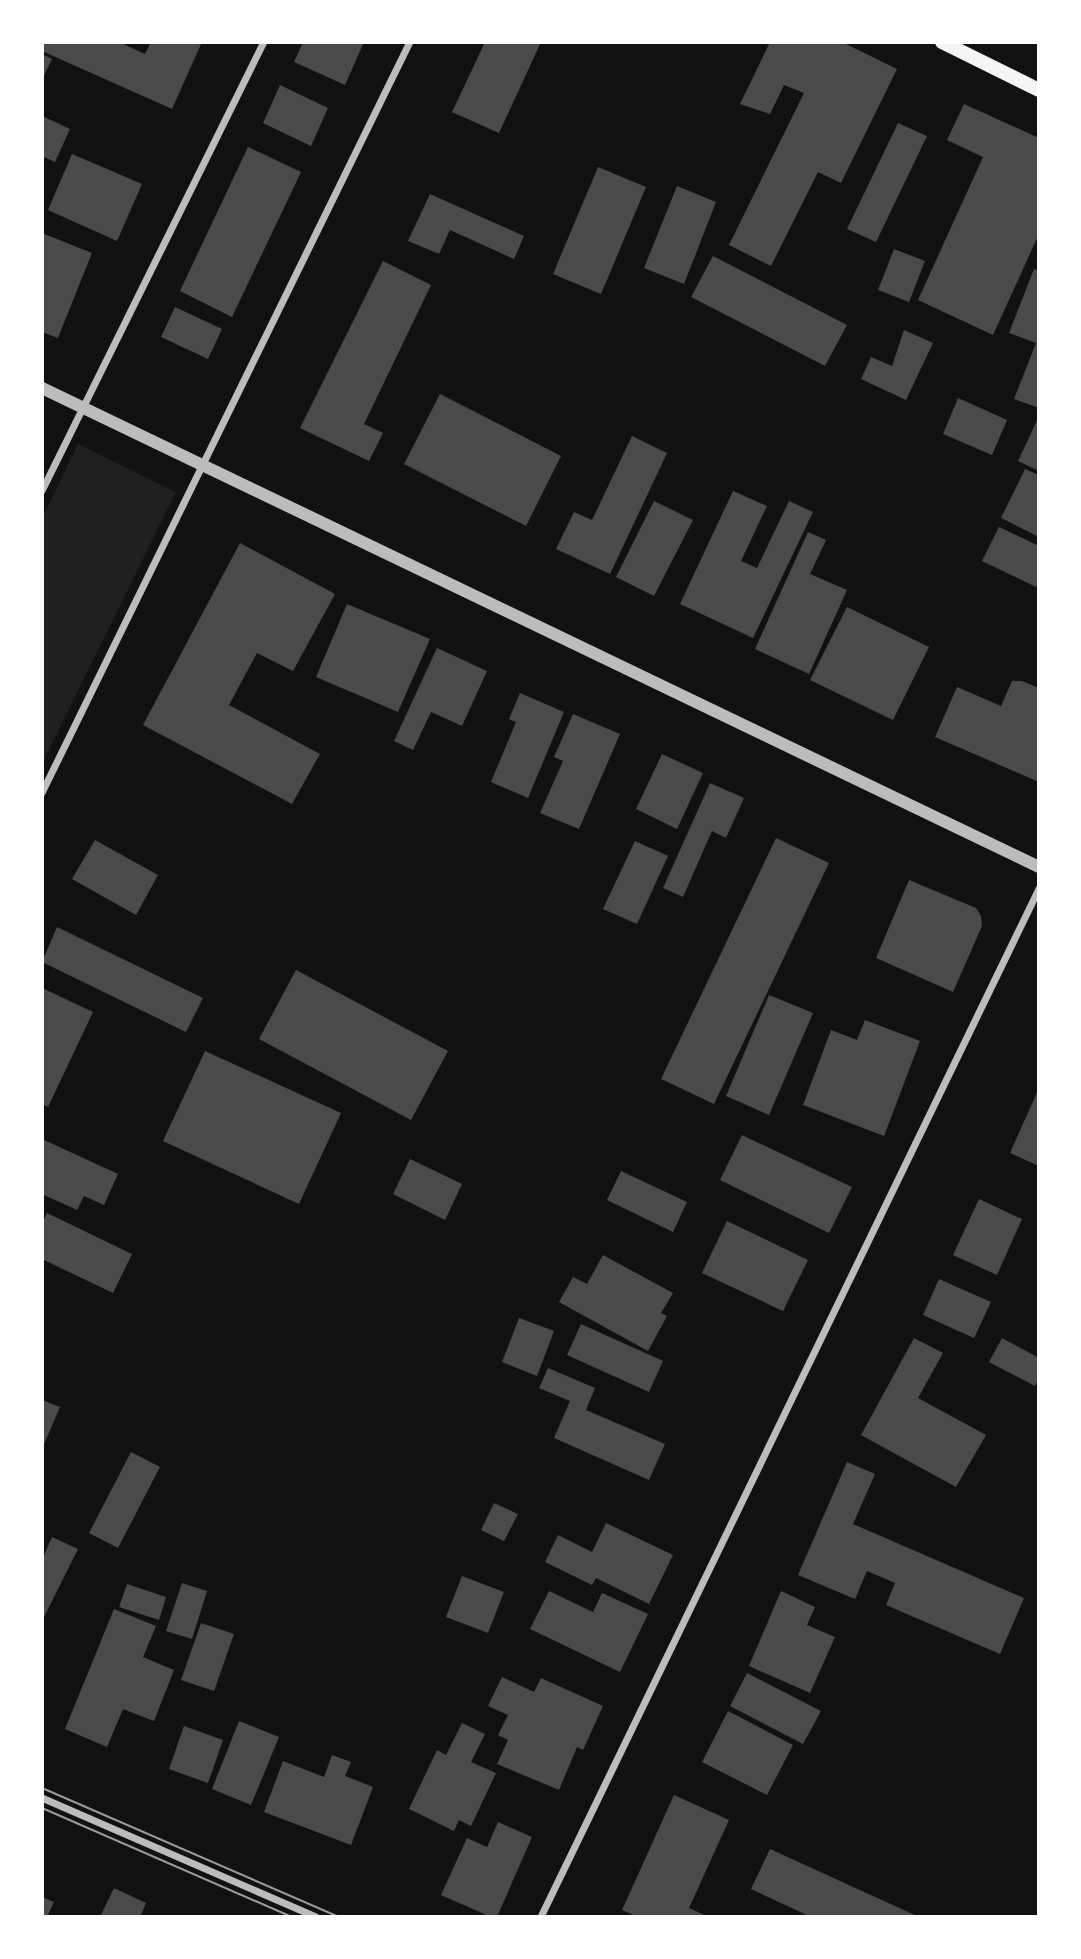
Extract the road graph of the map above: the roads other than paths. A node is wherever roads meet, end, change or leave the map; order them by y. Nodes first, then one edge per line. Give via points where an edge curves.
1 (264, 42) edge
2 (410, 42) edge
3 (942, 42) edge
4 (1039, 90) edge
5 (42, 388) edge
6 (83, 408) junction
7 (202, 465) junction
8 (42, 491) edge
9 (42, 793) edge
10 (1039, 867) edge
11 (1039, 889) edge
12 (42, 1798) edge
13 (316, 1917) edge
14 (541, 1917) edge

1 - 6 street
2 - 7 street
3 - 4 main road
5 - 6 street
6 - 7 street
6 - 8 street
7 - 9 street
7 - 10 street
11 - 14 street
12 - 13 street

